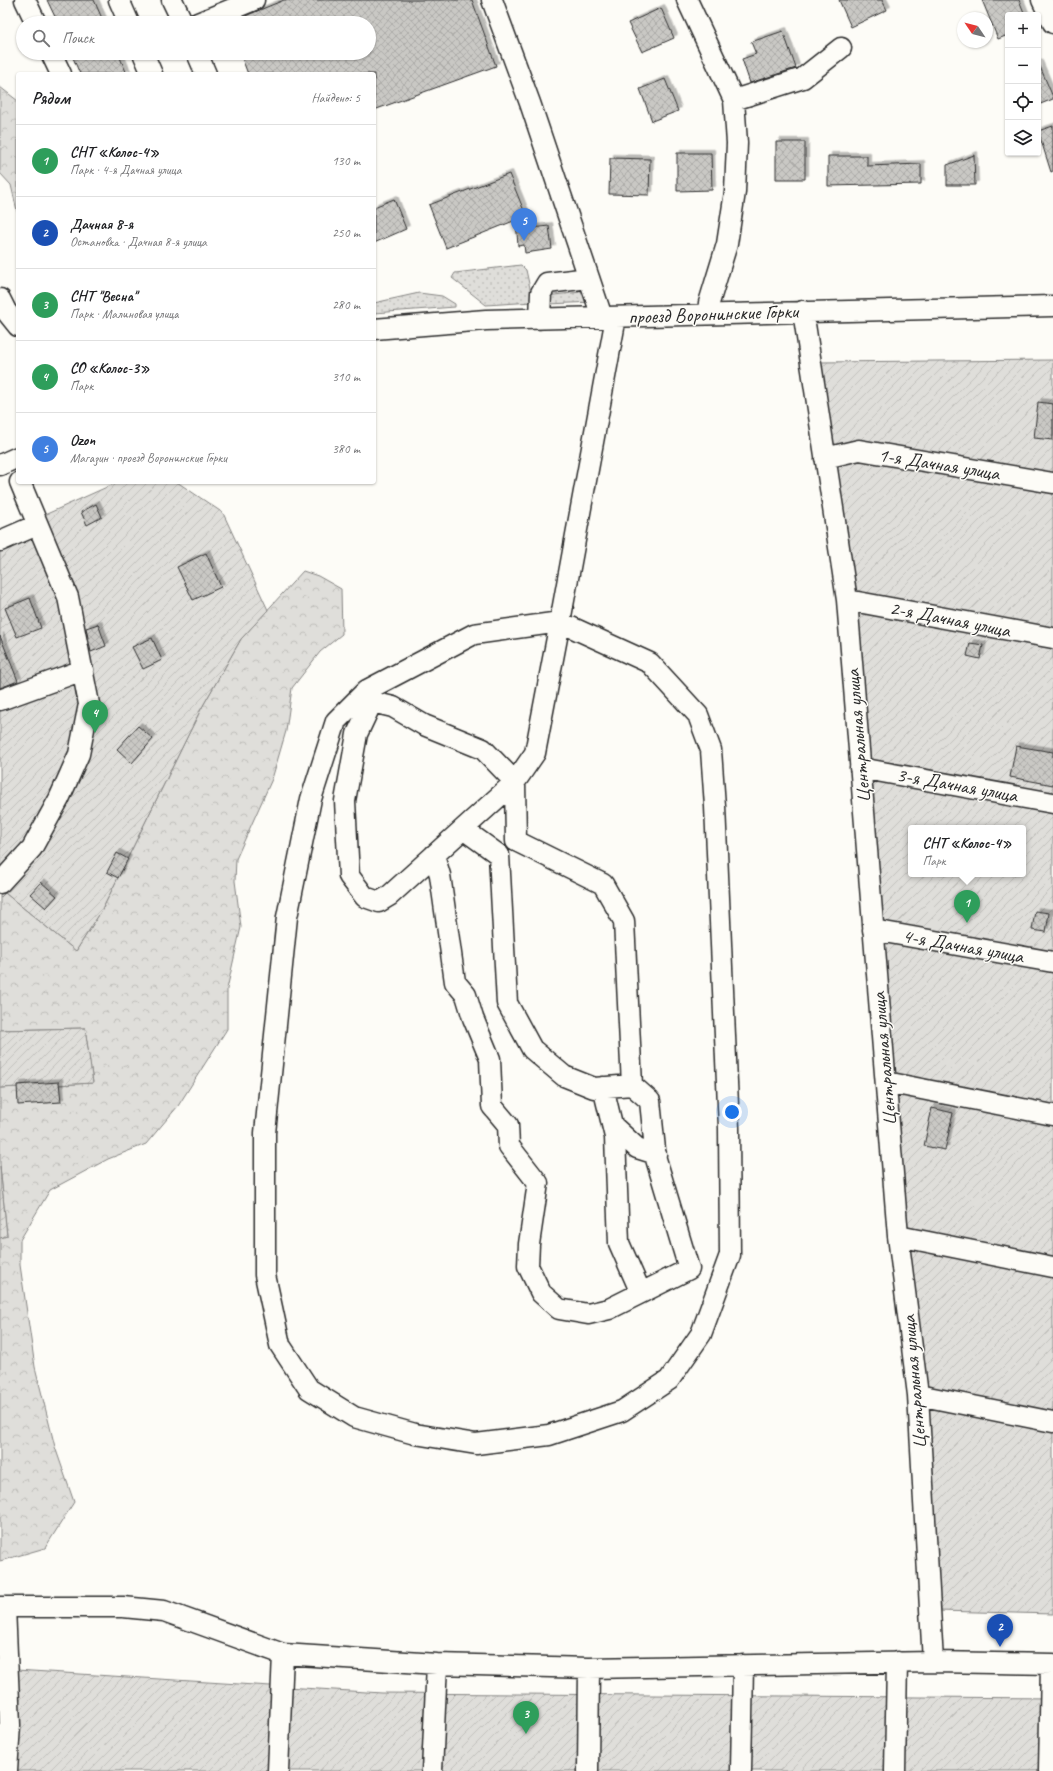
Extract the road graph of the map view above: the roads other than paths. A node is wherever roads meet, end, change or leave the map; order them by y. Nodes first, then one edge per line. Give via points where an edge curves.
1 (25, 0) edge
2 (119, 0) edge
3 (172, 0) edge
4 (254, 0) edge
5 (492, 0) edge
6 (687, 0) edge
7 (1042, 0) edge
8 (33, 16) edge
9 (126, 16) edge
10 (180, 16) edge
11 (215, 16) edge
12 (1053, 23) edge
13 (841, 48) dead end
14 (54, 60) edge
15 (146, 60) edge
16 (200, 60) edge
17 (60, 72) edge
18 (151, 72) edge
19 (205, 72) edge
20 (734, 100) junction
21 (589, 278) junction
22 (0, 299) edge
23 (1053, 306) edge
24 (803, 311) junction
25 (708, 313) junction
26 (609, 317) junction
27 (540, 319) junction
28 (16, 324) edge
29 (376, 329) edge
30 (825, 458) junction
31 (1053, 483) edge
32 (21, 484) edge
33 (37, 525) junction
34 (0, 541) edge
35 (847, 600) junction
36 (560, 622) junction
37 (1053, 638) edge
38 (83, 670) junction
39 (369, 696) junction
40 (0, 700) edge
41 (860, 768) junction
42 (515, 782) junction
43 (1053, 803) edge
44 (463, 828) junction
45 (434, 855) junction
46 (0, 883) edge
47 (873, 930) junction
48 (1053, 962) edge
49 (886, 1082) junction
50 (632, 1085) junction
51 (603, 1087) junction
52 (1053, 1115) edge
53 (612, 1125) junction
54 (656, 1154) junction
55 (898, 1236) junction
56 (1053, 1266) edge
57 (641, 1293) junction
58 (918, 1395) junction
59 (1053, 1422) edge
60 (3, 1607) edge
61 (283, 1654) junction
62 (897, 1662) junction
63 (933, 1662) junction
64 (437, 1664) junction
65 (1052, 1664) edge
66 (743, 1665) junction
67 (589, 1668) junction
68 (7, 1771) edge
69 (278, 1771) edge
70 (432, 1771) edge
71 (588, 1771) edge
72 (741, 1771) edge
73 (895, 1771) edge
74 (1049, 1771) edge

1 - 8 street
2 - 9 street
3 - 10 street
4 - 11 street
5 - 21 street
6 - 20 street
7 - 12 street
13 - 20 street via 803,78
14 - 17 street
15 - 18 street
16 - 19 street
20 - 25 street via 737,143 735,192 727,244
21 - 26 street
21 - 27 street via 547,283 541,293
22 - 28 street
23 - 24 street, проезд Воронинские Горки
24 - 25 street, проезд Воронинские Горки
24 - 30 street, Центральная улица
25 - 26 street, проезд Воронинские Горки
26 - 27 street, проезд Воронинские Горки
26 - 36 street
27 - 29 street, проезд Воронинские Горки via 486,320
30 - 31 street, 1-я Дачная улица via 859,450
30 - 35 street, Центральная улица
32 - 33 street
33 - 34 street
33 - 38 street via 68,597
35 - 37 street, 2-я Дачная улица
35 - 41 street, Центральная улица
36 - 39 street via 474,634
36 - 39 street via 650,663 698,715 711,750 729,1128 730,1255 701,1334 669,1380 622,1410 549,1435 476,1444 415,1434 354,1417 309,1389 280,1345 265,1275 265,1133 287,917 311,799 336,721
36 - 42 street via 535,753
38 - 40 street
38 - 46 street via 89,704 79,754 59,799 32,848
39 - 42 street via 424,725 484,749
39 - 45 street via 357,734 345,801 349,876 366,897 379,902
41 - 43 street, 3-я Дачная улица
41 - 47 street, Центральная улица
42 - 44 street
42 - 50 street via 516,841 603,884 624,921
44 - 45 street
44 - 51 street via 499,855 507,1003 532,1049 564,1076 594,1088
45 - 57 street via 440,875 455,982 466,995 490,1059 492,1106 508,1124 509,1146 538,1183 529,1244 528,1266 531,1273 541,1293 559,1309 588,1314 609,1309
47 - 48 street, 4-я Дачная улица
47 - 49 street, Центральная улица
49 - 52 street
49 - 55 street, Центральная улица
50 - 51 street
50 - 54 street via 650,1101
51 - 53 street
53 - 54 street via 637,1148
53 - 57 street via 615,1137 619,1243
54 - 57 street via 689,1269
55 - 56 street
55 - 58 street, Центральная улица
58 - 59 street
58 - 63 street, Центральная улица
60 - 61 street via 123,1607 164,1611
60 - 68 street via 10,1725
61 - 64 street
61 - 69 street
62 - 63 street
62 - 66 street
62 - 73 street
63 - 65 street
64 - 67 street
64 - 70 street
65 - 74 street
66 - 67 street
66 - 72 street
67 - 71 street

